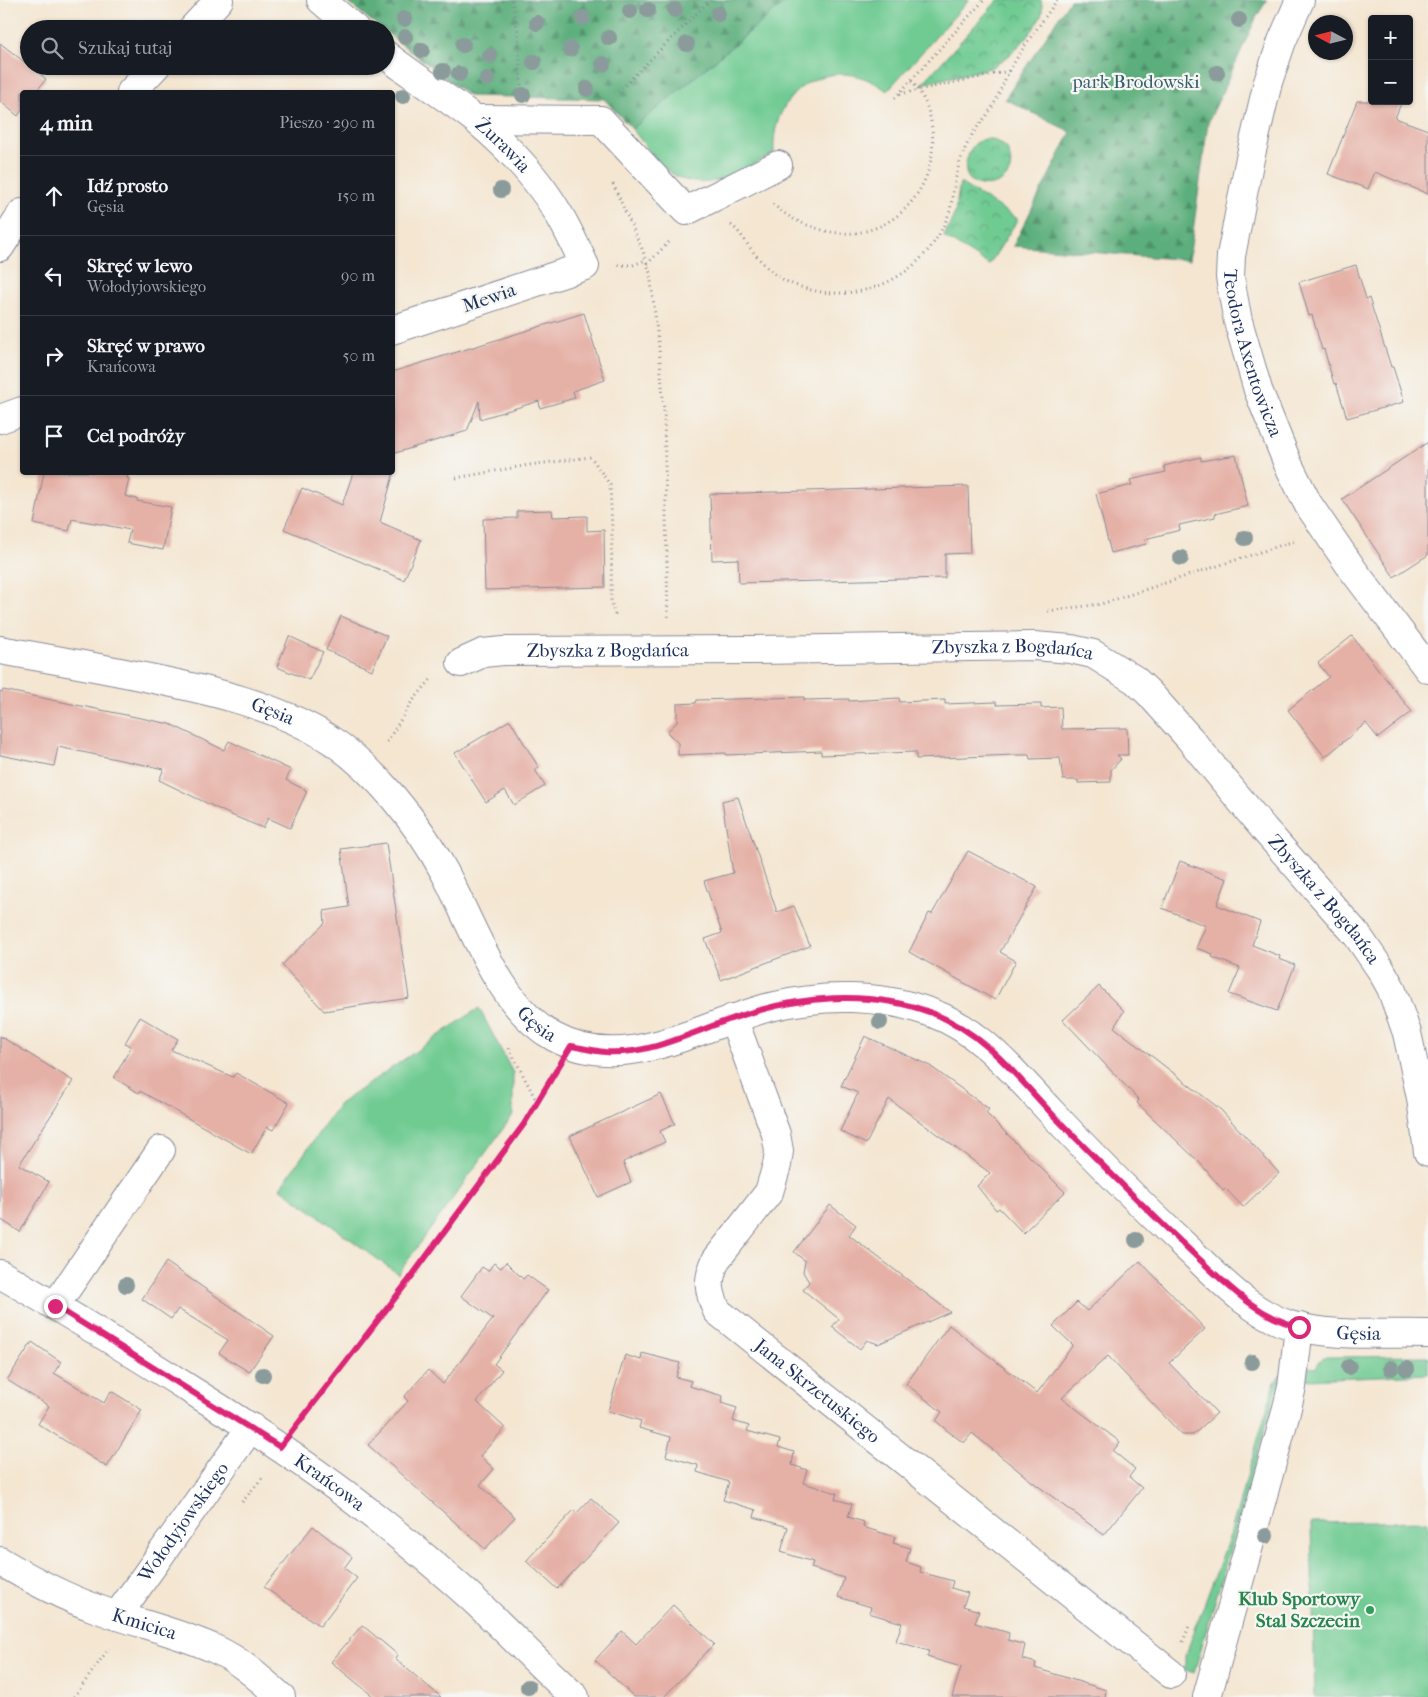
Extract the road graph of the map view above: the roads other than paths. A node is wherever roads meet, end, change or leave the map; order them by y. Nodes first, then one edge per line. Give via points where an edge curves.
1 (219, 0) edge
2 (321, 0) edge
3 (1300, 0) edge
4 (200, 20) edge
5 (344, 20) edge
6 (395, 61) edge
7 (147, 75) edge
8 (133, 90) edge
9 (475, 119) junction
10 (766, 171) road end
11 (20, 216) edge
12 (0, 246) edge
13 (585, 266) joint
14 (395, 329) edge
15 (20, 412) edge
16 (0, 419) edge
17 (0, 650) edge
18 (1423, 652) edge
19 (461, 663) road end
20 (734, 1018) junction
21 (161, 1150) dead end
22 (1428, 1152) edge
23 (0, 1274) edge
24 (55, 1306) junction
25 (1299, 1327) junction
26 (1428, 1334) edge
27 (250, 1427) junction
28 (0, 1561) edge
29 (123, 1618) junction
30 (1171, 1674) dead end
31 (281, 1697) edge
32 (575, 1697) edge
33 (1207, 1697) edge

1 - 4 street
2 - 5 street
3 - 18 street, Teodora Axentowicza via 1268,82 1238,212 1230,277 1238,321 1258,390 1308,504 1353,570
6 - 9 street, Żurawia
7 - 8 street
9 - 10 street via 601,120 686,211
9 - 13 street, Żurawia via 500,141 557,210
11 - 12 street
13 - 14 street, Mewia
15 - 16 street
17 - 20 street, Gęsia via 209,691 274,712 329,739 370,772 421,833 505,990 529,1018 548,1034 571,1046 606,1052 630,1051 660,1045
19 - 22 street, Zbyszka z Bogdańca via 483,653 503,651 1034,646 1093,654 1135,680 1155,699 1368,950 1391,988 1407,1032
20 - 25 street, Gęsia via 802,1000 845,998 908,1006 951,1021 997,1054 1158,1220 1227,1285 1263,1313
20 - 30 street, Jana Skrzetuskiego via 776,1134 779,1151 769,1192 716,1260 711,1272 709,1284 717,1311
21 - 24 street
23 - 24 street, Krańcowa
24 - 27 street, Krańcowa
25 - 26 street, Gęsia via 1326,1332
25 - 33 street via 1285,1416
27 - 29 street, Wołodyjowskiego
27 - 32 street, Krańcowa via 379,1520 465,1592
28 - 29 street, Kmicica via 69,1598
29 - 31 street, Kmicica via 218,1650

